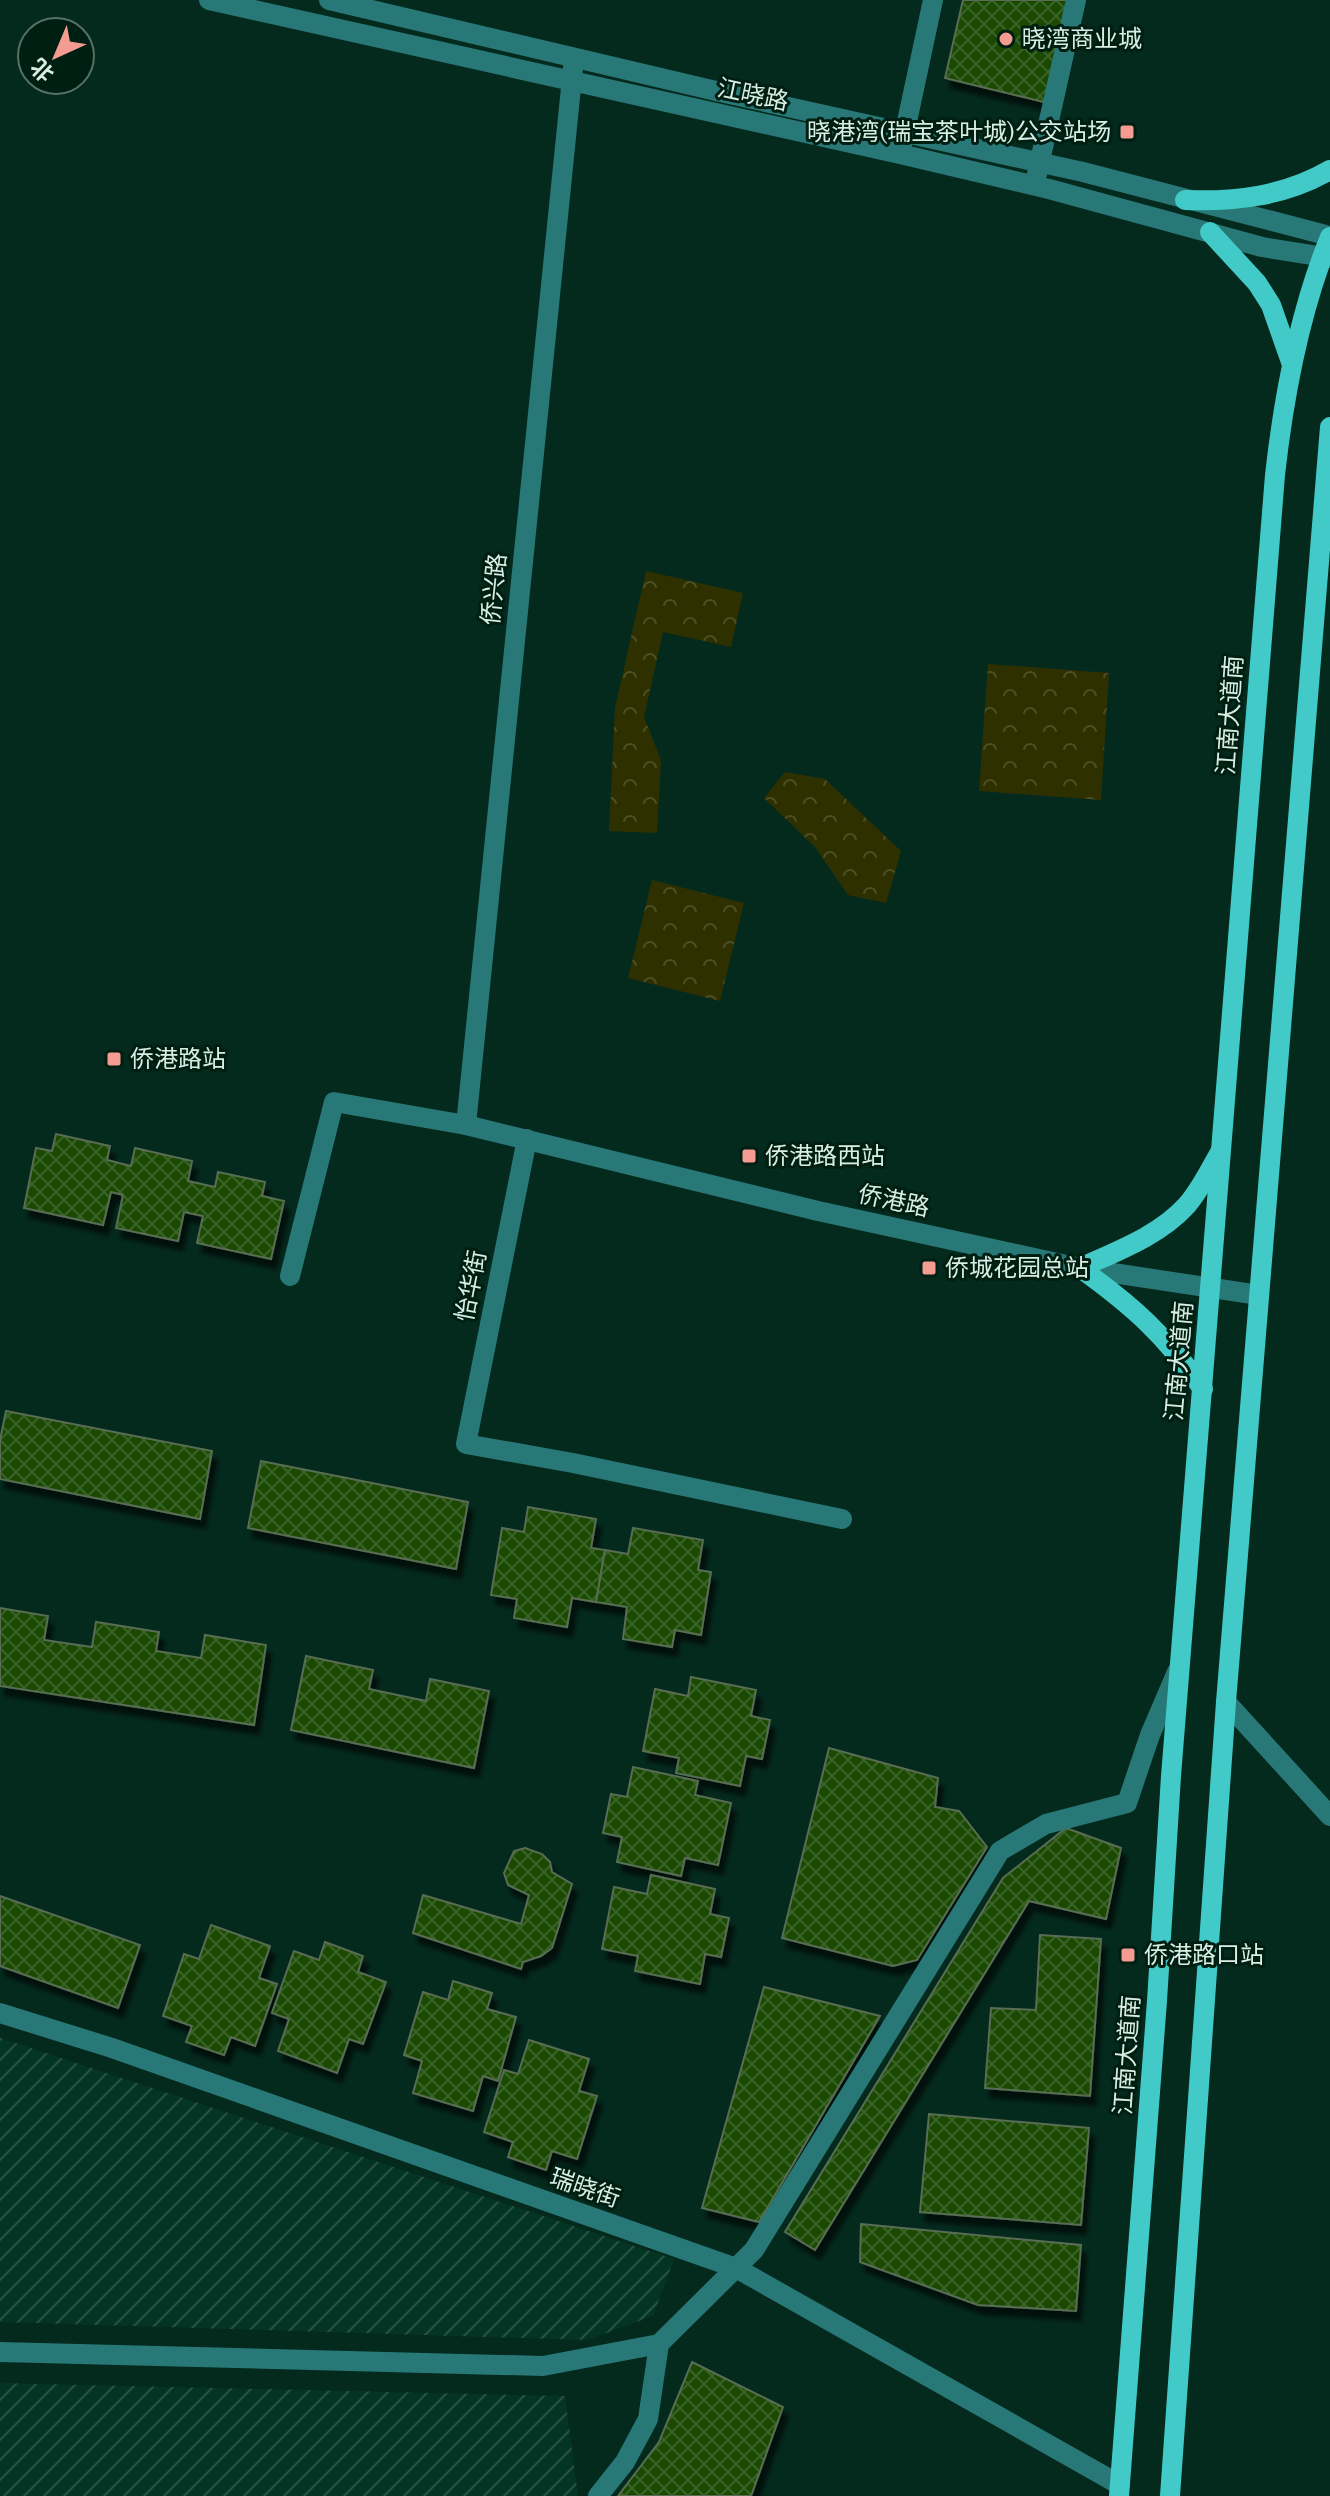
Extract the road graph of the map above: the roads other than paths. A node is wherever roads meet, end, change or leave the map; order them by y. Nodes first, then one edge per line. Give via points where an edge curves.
1 (209, 0) edge
2 (329, 0) edge
3 (933, 0) edge
4 (1076, 0) edge
5 (574, 58) junction
6 (572, 81) junction
7 (904, 132) junction
8 (900, 154) junction
9 (1039, 162) junction
10 (1330, 170) edge
11 (1034, 186) junction
12 (1185, 200) junction
13 (1210, 232) junction
14 (1330, 237) edge
15 (1326, 258) edge
16 (1292, 364) junction
17 (1330, 427) edge
18 (466, 1125) junction
19 (527, 1139) junction
20 (1223, 1148) junction
21 (1080, 1268) junction
22 (290, 1276) dead end
23 (1212, 1288) junction
24 (1259, 1295) junction
25 (1203, 1389) junction
26 (842, 1519) dead end
27 (1180, 1665) junction
28 (1226, 1702) junction
29 (1330, 1816) edge
30 (0, 2013) edge
31 (736, 2268) junction
32 (659, 2344) junction
33 (0, 2352) edge
34 (1119, 2491) edge
35 (598, 2496) edge
36 (1170, 2496) edge

1 - 6 street, 江晓路
2 - 5 street, 江晓路
3 - 7 street
4 - 9 street
5 - 6 street, 侨兴路
5 - 7 street, 江晓路
6 - 8 street, 江晓路
6 - 18 street, 侨兴路
7 - 8 street
7 - 9 street, 江晓路
8 - 11 street, 江晓路
9 - 11 street
9 - 12 street, 江晓路
10 - 12 main road via 1260,197
11 - 13 street, 江晓路
12 - 14 street, 江晓路
13 - 15 street, 江晓路
13 - 16 main road via 1271,305
14 - 15 main road, 江南大道南
15 - 16 main road, 江南大道南
16 - 20 main road, 江南大道南 via 1268,551
17 - 24 main road
18 - 19 street, 侨港路
18 - 22 street, 侨港路 via 334,1102
19 - 21 street, 侨港路 via 818,1211
19 - 26 street, 怡华街 via 466,1444
20 - 21 main road via 1189,1203 1171,1221
20 - 23 main road, 江南大道南
21 - 23 street, 侨港路
21 - 25 main road via 1152,1325
23 - 24 street, 侨港路
23 - 25 main road, 江南大道南
24 - 28 main road
25 - 27 main road, 江南大道南
27 - 31 street via 1127,1803 1046,1824 1000,1851 754,2250
27 - 34 main road, 江南大道南
28 - 29 street
28 - 36 main road
30 - 31 street, 瑞晓街
31 - 32 street
31 - 34 street, 瑞晓街
32 - 33 street via 543,2366
32 - 35 street via 648,2419 625,2462

